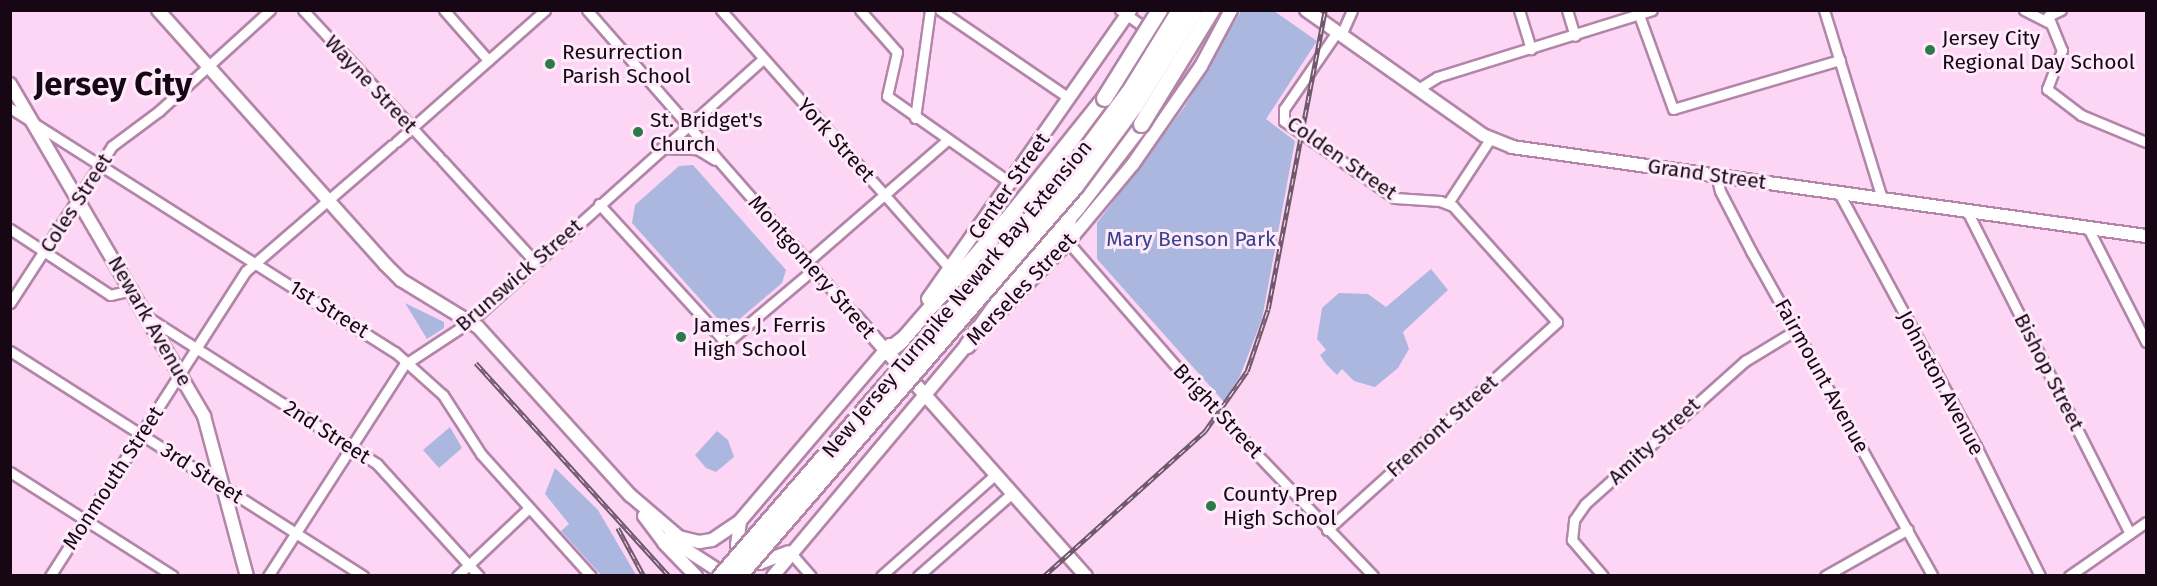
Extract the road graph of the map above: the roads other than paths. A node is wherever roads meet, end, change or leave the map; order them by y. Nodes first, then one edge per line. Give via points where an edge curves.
1 (158, 10) edge
2 (270, 10) edge
3 (303, 10) edge
4 (444, 10) edge
5 (545, 10) edge
6 (587, 10) edge
7 (721, 10) edge
8 (860, 10) edge
9 (930, 10) edge
10 (940, 10) edge
11 (1159, 10) edge
12 (1179, 10) edge
13 (1194, 10) edge
14 (1211, 10) edge
15 (1231, 10) edge
16 (1306, 10) edge
17 (1352, 10) edge
18 (1519, 10) edge
19 (1567, 10) edge
20 (1652, 10) edge
21 (1824, 10) edge
22 (2024, 10) edge
23 (2061, 10) edge
24 (1126, 12) edge
25 (1639, 15) junction
26 (2048, 22) junction
27 (1339, 33) junction
28 (1575, 36) junction
29 (1531, 49) junction
30 (763, 58) junction
31 (489, 60) junction
32 (1840, 60) junction
33 (1201, 66) junction
34 (208, 67) junction
35 (10, 84) edge
36 (1418, 89) junction
37 (1069, 98) junction
38 (10, 108) edge
39 (915, 118) junction
40 (32, 122) junction
41 (687, 124) junction
42 (413, 128) junction
43 (1490, 139) junction
44 (947, 140) junction
45 (2146, 142) edge
46 (661, 148) junction
47 (100, 165) junction
48 (723, 165) junction
49 (1716, 175) junction
50 (1011, 183) junction
51 (1839, 193) junction
52 (884, 194) junction
53 (78, 198) junction
54 (1882, 199) junction
55 (329, 202) junction
56 (1448, 203) junction
57 (599, 204) junction
58 (1967, 211) junction
59 (1068, 219) junction
60 (2088, 228) junction
61 (10, 230) edge
62 (2146, 236) edge
63 (1068, 242) junction
64 (45, 251) junction
65 (256, 262) junction
66 (536, 262) junction
67 (811, 265) junction
68 (951, 270) junction
69 (132, 290) junction
70 (10, 303) edge
71 (855, 316) joint
72 (149, 318) junction
73 (471, 321) junction
74 (1796, 330) junction
75 (2146, 342) edge
76 (967, 345) junction
77 (196, 348) junction
78 (10, 351) edge
79 (886, 352) junction
80 (406, 362) junction
81 (180, 374) junction
82 (925, 395) junction
83 (141, 434) junction
84 (350, 446) junction
85 (10, 472) edge
86 (996, 474) junction
87 (224, 488) junction
88 (1012, 493) junction
89 (630, 495) junction
90 (529, 508) junction
91 (642, 512) junction
92 (86, 520) junction
93 (740, 521) junction
94 (2146, 522) edge
95 (1908, 529) junction
96 (1327, 530) junction
97 (295, 532) junction
98 (2130, 533) junction
99 (790, 552) junction
100 (469, 564) junction
101 (50, 576) edge
102 (173, 576) edge
103 (247, 576) edge
104 (268, 576) edge
105 (363, 576) edge
106 (457, 576) edge
107 (479, 576) edge
108 (591, 576) edge
109 (696, 576) edge
110 (720, 576) edge
111 (727, 576) edge
112 (738, 576) edge
113 (762, 576) edge
114 (773, 576) edge
115 (811, 576) edge
116 (881, 576) edge
117 (918, 576) edge
118 (1086, 576) edge
119 (1373, 576) edge
120 (1603, 576) edge
121 (1825, 576) edge
122 (1933, 576) edge
123 (2040, 576) edge
124 (2069, 576) edge

1 - 34 main road
2 - 34 street, Coles Street
3 - 42 street, Wayne Street
4 - 31 street
5 - 31 street, Monmouth Street
6 - 41 street, Montgomery Street
7 - 30 street, York Street
8 - 39 street via 897,51 887,96
9 - 39 street
10 - 37 street
11 - 79 highway, bridge via 1104,98 1012,213 905,337
12 - 110 highway, New Jersey Turnpike Newark Bay Extension, bridge via 1131,87 1061,182
13 - 112 highway, New Jersey Turnpike Newark Bay Extension, bridge via 1135,105 1076,186
14 - 59 highway, bridge via 1141,124
15 - 33 main road, Merseles Street
16 - 27 main road, Grand Street
17 - 27 street
18 - 29 street
19 - 28 street
20 - 25 street
21 - 32 street
22 - 26 street
23 - 26 street via 2048,16
24 - 33 street
24 - 37 main road, Center Street
25 - 28 street
25 - 32 street via 1673,109
26 - 45 street via 2062,50 2047,89 2081,115
27 - 36 main road, Grand Street
27 - 56 street, Colden Street via 1284,109 1284,121 1395,198
28 - 29 street
29 - 36 street via 1437,77
30 - 41 street, Brunswick Street
30 - 52 street, York Street
31 - 42 street, Monmouth Street
32 - 54 street
33 - 63 main road, Merseles Street via 1139,155
34 - 47 street, Coles Street via 112,146
34 - 55 main road
35 - 40 main road, Newark Avenue
36 - 43 main road, Grand Street
37 - 50 main road, Center Street
38 - 40 street, 1st Street
39 - 44 street
40 - 47 street, 1st Street
40 - 53 main road, Newark Avenue
41 - 46 street, Brunswick Street
41 - 48 street, Montgomery Street
42 - 55 street, Monmouth Street
42 - 66 street, Wayne Street
43 - 49 main road, Grand Street via 1521,148
43 - 56 street
44 - 50 street
44 - 52 street
46 - 48 street via 697,149
46 - 57 street, Brunswick Street
47 - 53 street, Coles Street
47 - 65 street, 1st Street
48 - 67 street, Montgomery Street
49 - 51 main road, Grand Street
49 - 74 street, Fairmount Avenue via 1720,191
50 - 68 main road, Center Street
51 - 54 main road, Grand Street
51 - 123 street, Johnston Avenue via 1976,447
52 - 67 street
52 - 68 street, York Street
53 - 64 street, Coles Street
53 - 69 main road, Newark Avenue
54 - 58 main road, Grand Street
55 - 65 street, Monmouth Street
55 - 73 main road via 401,280
56 - 96 street, Fremont Street via 1557,322
57 - 66 street, Brunswick Street
57 - 67 street via 726,343
58 - 60 main road, Grand Street
58 - 98 street, Bishop Street
59 - 63 highway
59 - 76 highway via 1002,296
60 - 62 main road, Grand Street
60 - 75 street
61 - 64 street
63 - 76 main road, Merseles Street
63 - 96 street, Bright Street via 1206,401
64 - 69 street via 110,295
64 - 70 street, Coles Street
65 - 77 street, Monmouth Street via 246,271
65 - 80 street, 1st Street
66 - 73 street, Brunswick Street
67 - 71 street, Montgomery Street
68 - 79 main road, Center Street
69 - 72 main road, Newark Avenue
71 - 79 main road, Montgomery Street
72 - 77 street, 2nd Street
72 - 81 main road, Newark Avenue
73 - 80 street, Brunswick Street
73 - 89 main road
74 - 95 street, Fairmount Avenue
74 - 120 street, Amity Street via 1752,355 1585,504 1574,520 1572,540
76 - 82 main road, Merseles Street
77 - 81 street, Monmouth Street
77 - 84 street, 2nd Street
78 - 83 street, 3rd Street
79 - 82 main road, Montgomery Street
79 - 93 main road, Center Street
80 - 84 street, Brunswick Street
80 - 90 street, 1st Street via 443,395 476,448
81 - 83 street, Monmouth Street
81 - 87 main road, Newark Avenue via 204,416
82 - 86 main road, Montgomery Street
82 - 99 main road, Merseles Street
83 - 87 street, 3rd Street
83 - 92 street, Monmouth Street
84 - 97 street, Brunswick Street
84 - 100 street, 2nd Street via 377,464
85 - 92 street
86 - 88 main road, Montgomery Street
86 - 116 street
87 - 97 street, 3rd Street
87 - 103 main road, Newark Avenue
88 - 117 street
88 - 118 main road, Montgomery Street
89 - 91 main road
89 - 93 main road, Center Street via 664,527 692,541 719,538
90 - 100 street
90 - 108 street, 1st Street
91 - 109 main road via 663,543
91 - 111 main road via 672,541
92 - 101 street, Monmouth Street
92 - 102 street
93 - 99 main road via 737,545 747,561 760,562
94 - 98 street
95 - 121 street
95 - 122 street, Fairmount Avenue
96 - 119 street, Bright Street
97 - 104 street, Brunswick Street
97 - 105 street, 3rd Street
98 - 124 street
99 - 113 main road
99 - 114 main road
99 - 115 street
100 - 106 street
100 - 107 street, 2nd Street

